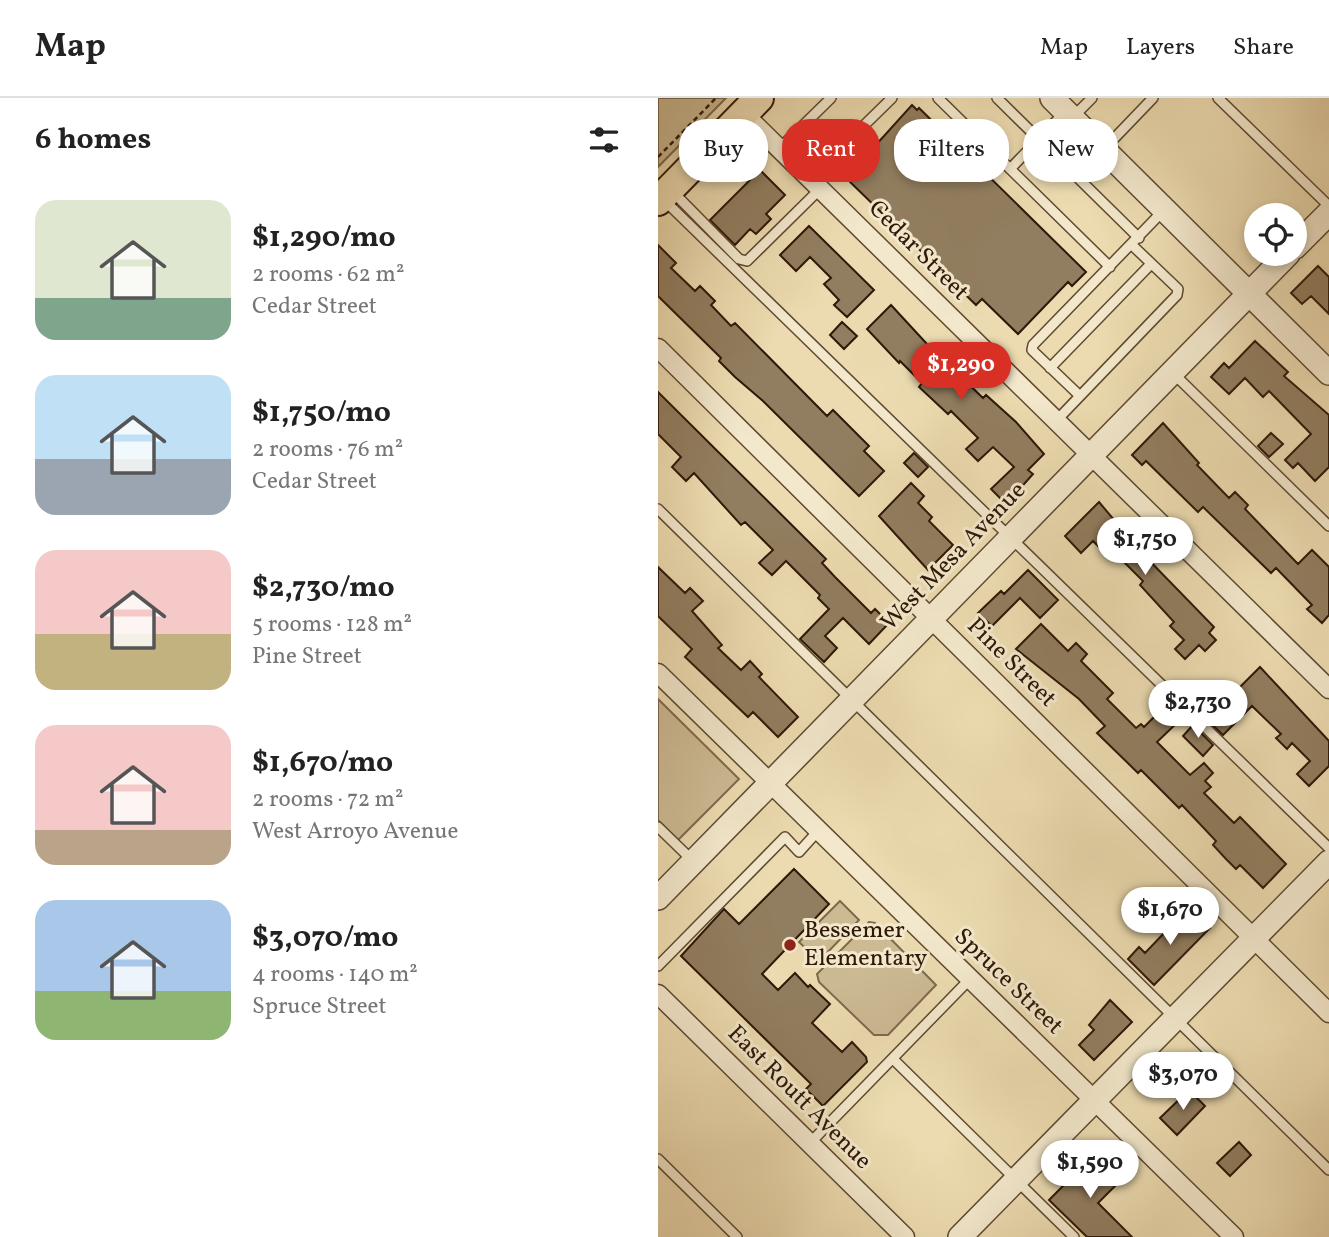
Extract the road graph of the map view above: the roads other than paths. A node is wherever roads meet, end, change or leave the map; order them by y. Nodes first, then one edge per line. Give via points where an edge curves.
1 (831, 98) edge
2 (892, 98) edge
3 (938, 98) edge
4 (997, 98) edge
5 (1092, 98) edge
6 (1153, 98) edge
7 (1218, 98) edge
8 (751, 106) edge
9 (1063, 109) edge
10 (871, 119) edge
11 (1023, 123) edge
12 (1118, 134) edge
13 (779, 149) junction
14 (1023, 156) edge
15 (1118, 165) edge
16 (1010, 169) junction
17 (1079, 182) edge
18 (820, 189) junction
19 (663, 196) edge
20 (1329, 206) edge
21 (1164, 210) junction
22 (1329, 213) edge
23 (1307, 235) edge
24 (1135, 241) junction
25 (1151, 264) junction
26 (1275, 266) edge
27 (1110, 267) junction
28 (1247, 293) junction
29 (658, 348) edge
30 (1050, 368) junction
31 (1171, 371) junction
32 (1329, 373) edge
33 (1080, 396) junction
34 (1056, 421) junction
35 (1090, 454) junction
36 (658, 509) edge
37 (1329, 526) edge
38 (1010, 537) junction
39 (931, 618) junction
40 (658, 673) edge
41 (1329, 690) edge
42 (851, 700) junction
43 (770, 783) junction
44 (658, 827) edge
45 (818, 831) junction
46 (1329, 848) edge
47 (694, 862) junction
48 (1329, 862) edge
49 (658, 898) edge
50 (1254, 939) junction
51 (658, 966) edge
52 (970, 979) junction
53 (658, 994) edge
54 (1329, 1013) edge
55 (1175, 1018) junction
56 (893, 1059) junction
57 (1094, 1100) junction
58 (810, 1143) junction
59 (658, 1159) edge
60 (1329, 1170) edge
61 (1016, 1180) junction
62 (737, 1237) edge
63 (905, 1237) edge
64 (960, 1237) edge
65 (1074, 1237) edge
66 (1234, 1237) edge

1 - 13 lane
2 - 10 lane
3 - 16 lane
4 - 11 lane
5 - 9 lane
6 - 12 lane
7 - 20 lane
8 - 13 street, Cedar Street
8 - 19 main road
13 - 18 street, Cedar Street
14 - 16 lane
15 - 21 street
16 - 27 lane
17 - 24 lane
18 - 19 lane via 747,261
18 - 34 street, Cedar Street
19 - 38 lane
21 - 24 lane
21 - 28 street
22 - 23 street
24 - 25 lane
24 - 27 lane
25 - 30 lane
25 - 33 lane via 1178,289 1177,295
26 - 28 street, West Mesa Avenue
27 - 30 lane via 1033,345 1032,350
28 - 31 street, West Mesa Avenue
28 - 32 street
29 - 39 street, Pine Street
30 - 33 lane
31 - 35 street, West Mesa Avenue
31 - 37 lane
33 - 34 lane
34 - 35 street, Cedar Street
35 - 38 street, West Mesa Avenue
35 - 41 street, Cedar Street
36 - 42 lane
38 - 39 street, West Mesa Avenue
38 - 46 lane
39 - 42 street, West Mesa Avenue
39 - 50 street, Pine Street
40 - 43 street, Spruce Street
42 - 43 street, West Mesa Avenue
42 - 55 lane
43 - 45 street, Spruce Street
43 - 47 street, West Mesa Avenue
44 - 47 lane
45 - 51 lane via 799,852 785,837
45 - 52 street, Spruce Street
47 - 49 street, West Mesa Avenue
48 - 50 street
50 - 54 street, Pine Street
50 - 55 street
52 - 56 lane
52 - 57 street, Spruce Street
53 - 58 street, East Routt Avenue
55 - 57 street
55 - 60 lane
56 - 58 lane
56 - 61 lane
57 - 61 street
57 - 66 street, Spruce Street
58 - 63 street, East Routt Avenue
59 - 62 lane
61 - 64 street
61 - 65 lane

